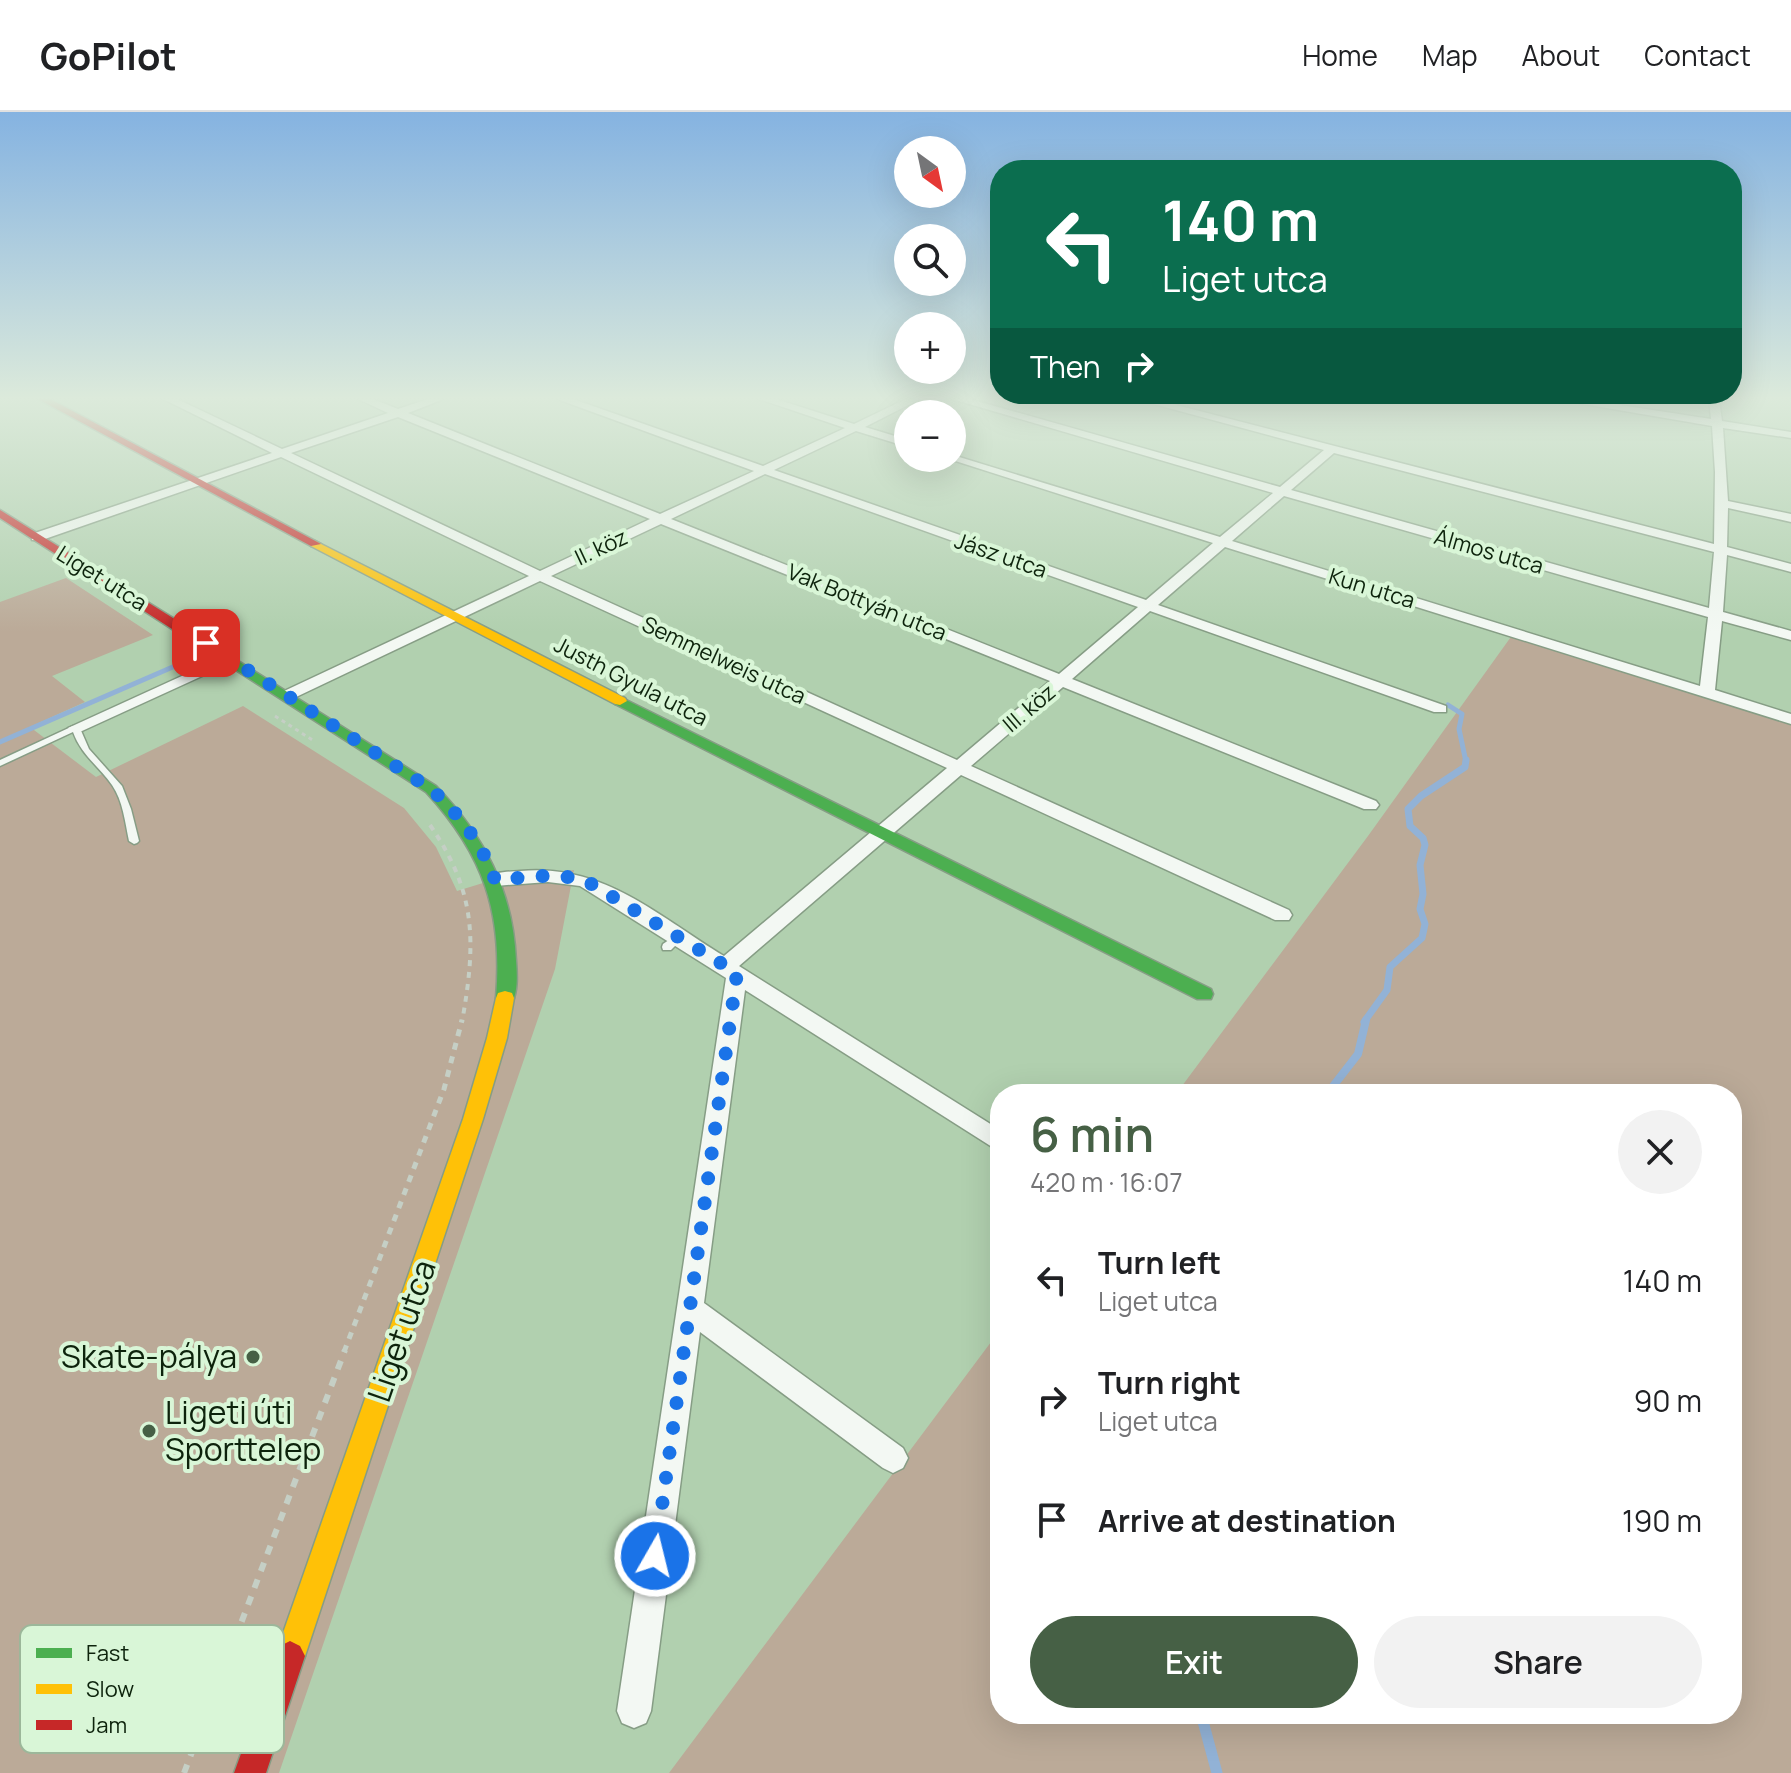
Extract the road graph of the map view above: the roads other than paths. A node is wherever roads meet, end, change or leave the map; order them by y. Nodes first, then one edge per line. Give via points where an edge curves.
1 (190, 477) edge
2 (216, 477) edge
3 (332, 477) edge
4 (556, 477) edge
5 (751, 477) edge
6 (779, 477) edge
7 (1012, 477) edge
8 (1227, 477) edge
9 (1299, 477) edge
10 (1439, 477) edge
11 (1719, 477) edge
12 (200, 482) junction
13 (1281, 492) junction
14 (1720, 503) junction
15 (0, 513) edge
16 (1791, 518) edge
17 (661, 519) junction
18 (37, 537) junction
19 (1223, 542) junction
20 (1720, 549) junction
21 (1791, 568) edge
22 (540, 576) junction
23 (1147, 606) junction
24 (1716, 615) junction
25 (453, 617) junction
26 (1791, 636) edge
27 (230, 658) junction
28 (1061, 681) junction
29 (1707, 692) junction
30 (288, 695) junction
31 (1440, 709) dead end
32 (1791, 719) edge
33 (76, 728) junction
34 (0, 763) edge
35 (958, 768) junction
36 (1370, 805) dead end
37 (881, 834) junction
38 (134, 841) dead end
39 (495, 880) junction
40 (1282, 915) dead end
41 (732, 970) junction
42 (1204, 994) dead end
43 (990, 1136) edge
44 (690, 1308) junction
45 (893, 1458) dead end
46 (284, 1674) edge
47 (634, 1711) dead end
48 (257, 1753) edge
49 (250, 1773) edge

1 - 12 street, Justh Gyula utca
2 - 12 street
3 - 22 street, Semmelweis utca
4 - 17 street, Vak Bottyán utca
5 - 17 street, II. köz
6 - 23 street, Jász utca
7 - 19 street, Kun utca
8 - 13 street, Álmos utca
9 - 13 street, III. köz
10 - 20 street
11 - 14 street
12 - 18 street
12 - 25 street, Justh Gyula utca
13 - 19 street, III. köz
13 - 24 street, Álmos utca
14 - 16 street
14 - 20 street
15 - 18 street, Liget utca
17 - 22 street, II. köz
17 - 28 street, Vak Bottyán utca
18 - 27 street, Liget utca
19 - 23 street, III. köz
19 - 29 street, Kun utca
20 - 21 street
20 - 24 street
22 - 25 street, II. köz
22 - 35 street, Semmelweis utca
23 - 28 street, III. köz
23 - 31 street, Jász utca
24 - 26 street, Álmos utca
24 - 29 street
25 - 30 street, II. köz
25 - 37 street, Justh Gyula utca
27 - 30 street, Liget utca
27 - 33 street
28 - 35 street, III. köz
28 - 36 street, Vak Bottyán utca
29 - 32 street, Kun utca
30 - 39 street, Liget utca via 445,802 461,817
33 - 34 lane
33 - 38 lane via 89,757 121,793
35 - 37 street, III. köz
35 - 40 street, Semmelweis utca
37 - 41 street, III. köz
37 - 42 street, Justh Gyula utca
39 - 41 street via 555,875 585,880 673,942
39 - 46 street, Liget utca via 509,955 492,1054
41 - 43 street
41 - 44 street
44 - 45 street
44 - 47 street
48 - 49 street, Liget utca

